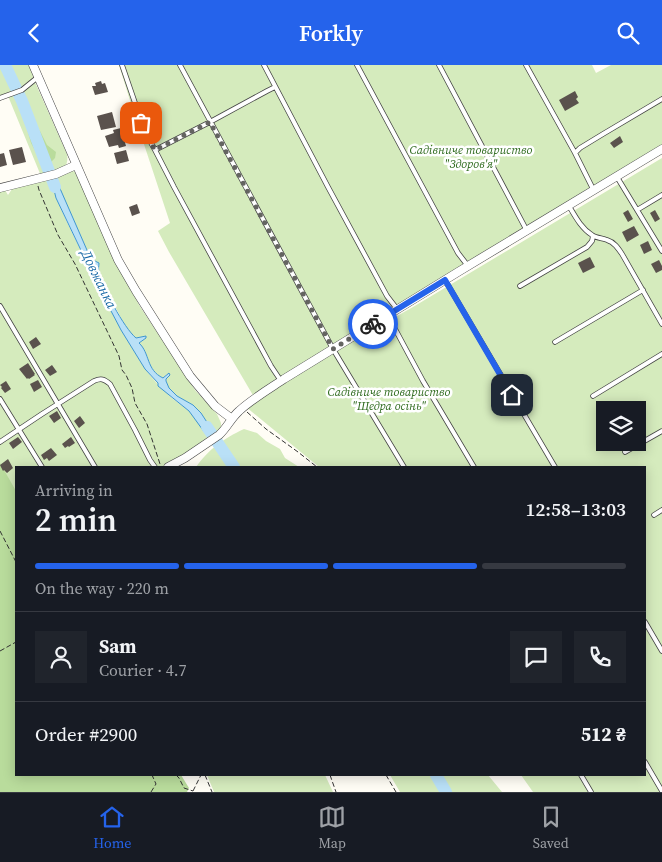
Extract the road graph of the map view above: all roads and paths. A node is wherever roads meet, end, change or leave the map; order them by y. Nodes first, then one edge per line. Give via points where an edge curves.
1 (33, 65) edge
2 (122, 65) edge
3 (180, 65) edge
4 (264, 65) edge
5 (357, 65) edge
6 (439, 65) edge
7 (526, 65) edge
8 (38, 77) junction
9 (275, 87) junction
10 (0, 98) edge
11 (662, 99) edge
12 (210, 122) junction
13 (662, 149) edge
14 (155, 150) junction
15 (575, 153) junction
16 (76, 165) junction
17 (617, 177) junction
18 (41, 178) junction
19 (0, 188) edge
20 (594, 191) junction
21 (662, 195) edge
22 (569, 205) junction
23 (637, 210) junction
24 (527, 231) junction
25 (593, 236) junction
26 (662, 251) edge
27 (468, 266) junction
28 (445, 280) junction
29 (520, 286) dead end
30 (642, 291) junction
31 (0, 306) edge
32 (397, 309) junction
33 (388, 315) junction
34 (662, 324) edge
35 (554, 342) dead end
36 (333, 349) junction
37 (662, 354) edge
38 (281, 381) junction
39 (593, 395) dead end
40 (0, 399) edge
41 (57, 405) junction
42 (243, 408) junction
43 (232, 419) junction
44 (19, 430) junction
45 (662, 431) edge
46 (0, 442) edge
47 (625, 452) dead end
48 (41, 466) edge
49 (94, 466) edge
50 (154, 466) edge
51 (161, 466) edge
52 (170, 466) edge
53 (316, 466) edge
54 (403, 466) edge
55 (473, 466) edge
56 (554, 466) edge
57 (662, 510) edge
58 (654, 515) dead end
59 (0, 531) edge
60 (15, 560) edge
61 (646, 624) edge
62 (15, 642) edge
63 (0, 651) edge
64 (662, 651) edge
65 (646, 764) edge
66 (152, 776) edge
67 (177, 776) edge
68 (201, 776) edge
69 (205, 776) edge
70 (330, 776) edge
71 (387, 776) edge
72 (582, 776) edge
73 (662, 791) edge
74 (151, 792) edge
75 (193, 792) edge
76 (212, 792) edge
77 (336, 792) edge
78 (396, 792) edge
79 (591, 792) edge

1 - 8 street
2 - 14 lane via 144,132
3 - 12 lane
4 - 9 lane
5 - 27 lane
6 - 24 lane
7 - 15 lane
8 - 10 lane via 22,90
8 - 16 street
9 - 12 lane
9 - 32 lane via 387,296
11 - 15 lane
12 - 14 lane
12 - 36 lane
13 - 17 street
14 - 38 lane
15 - 20 lane
16 - 18 street
16 - 43 street via 118,259 141,300 190,376 215,406
17 - 20 street
17 - 23 lane
18 - 19 street
18 - 51 path via 39,190 119,356 122,371 132,387 135,403 147,424
20 - 22 street
21 - 23 lane
22 - 24 street
22 - 25 lane
23 - 26 lane
24 - 27 street
25 - 29 lane via 587,247
25 - 30 lane via 616,245
27 - 28 street
28 - 32 street
28 - 56 lane
30 - 34 lane
30 - 35 lane
31 - 41 lane
32 - 33 street
33 - 36 street
33 - 55 lane
36 - 38 street
36 - 54 lane
37 - 39 lane
38 - 42 street
40 - 44 lane
41 - 44 lane
41 - 49 lane
41 - 50 lane via 94,381 105,380 115,391
42 - 43 street
42 - 53 path
43 - 52 street via 219,435
44 - 46 lane
44 - 48 lane
45 - 47 lane
57 - 58 lane
59 - 60 path
61 - 64 lane
62 - 63 path
65 - 73 lane
66 - 74 path via 156,784
67 - 75 path via 184,788
68 - 75 path
69 - 76 path
70 - 77 path
71 - 78 path
72 - 79 lane

